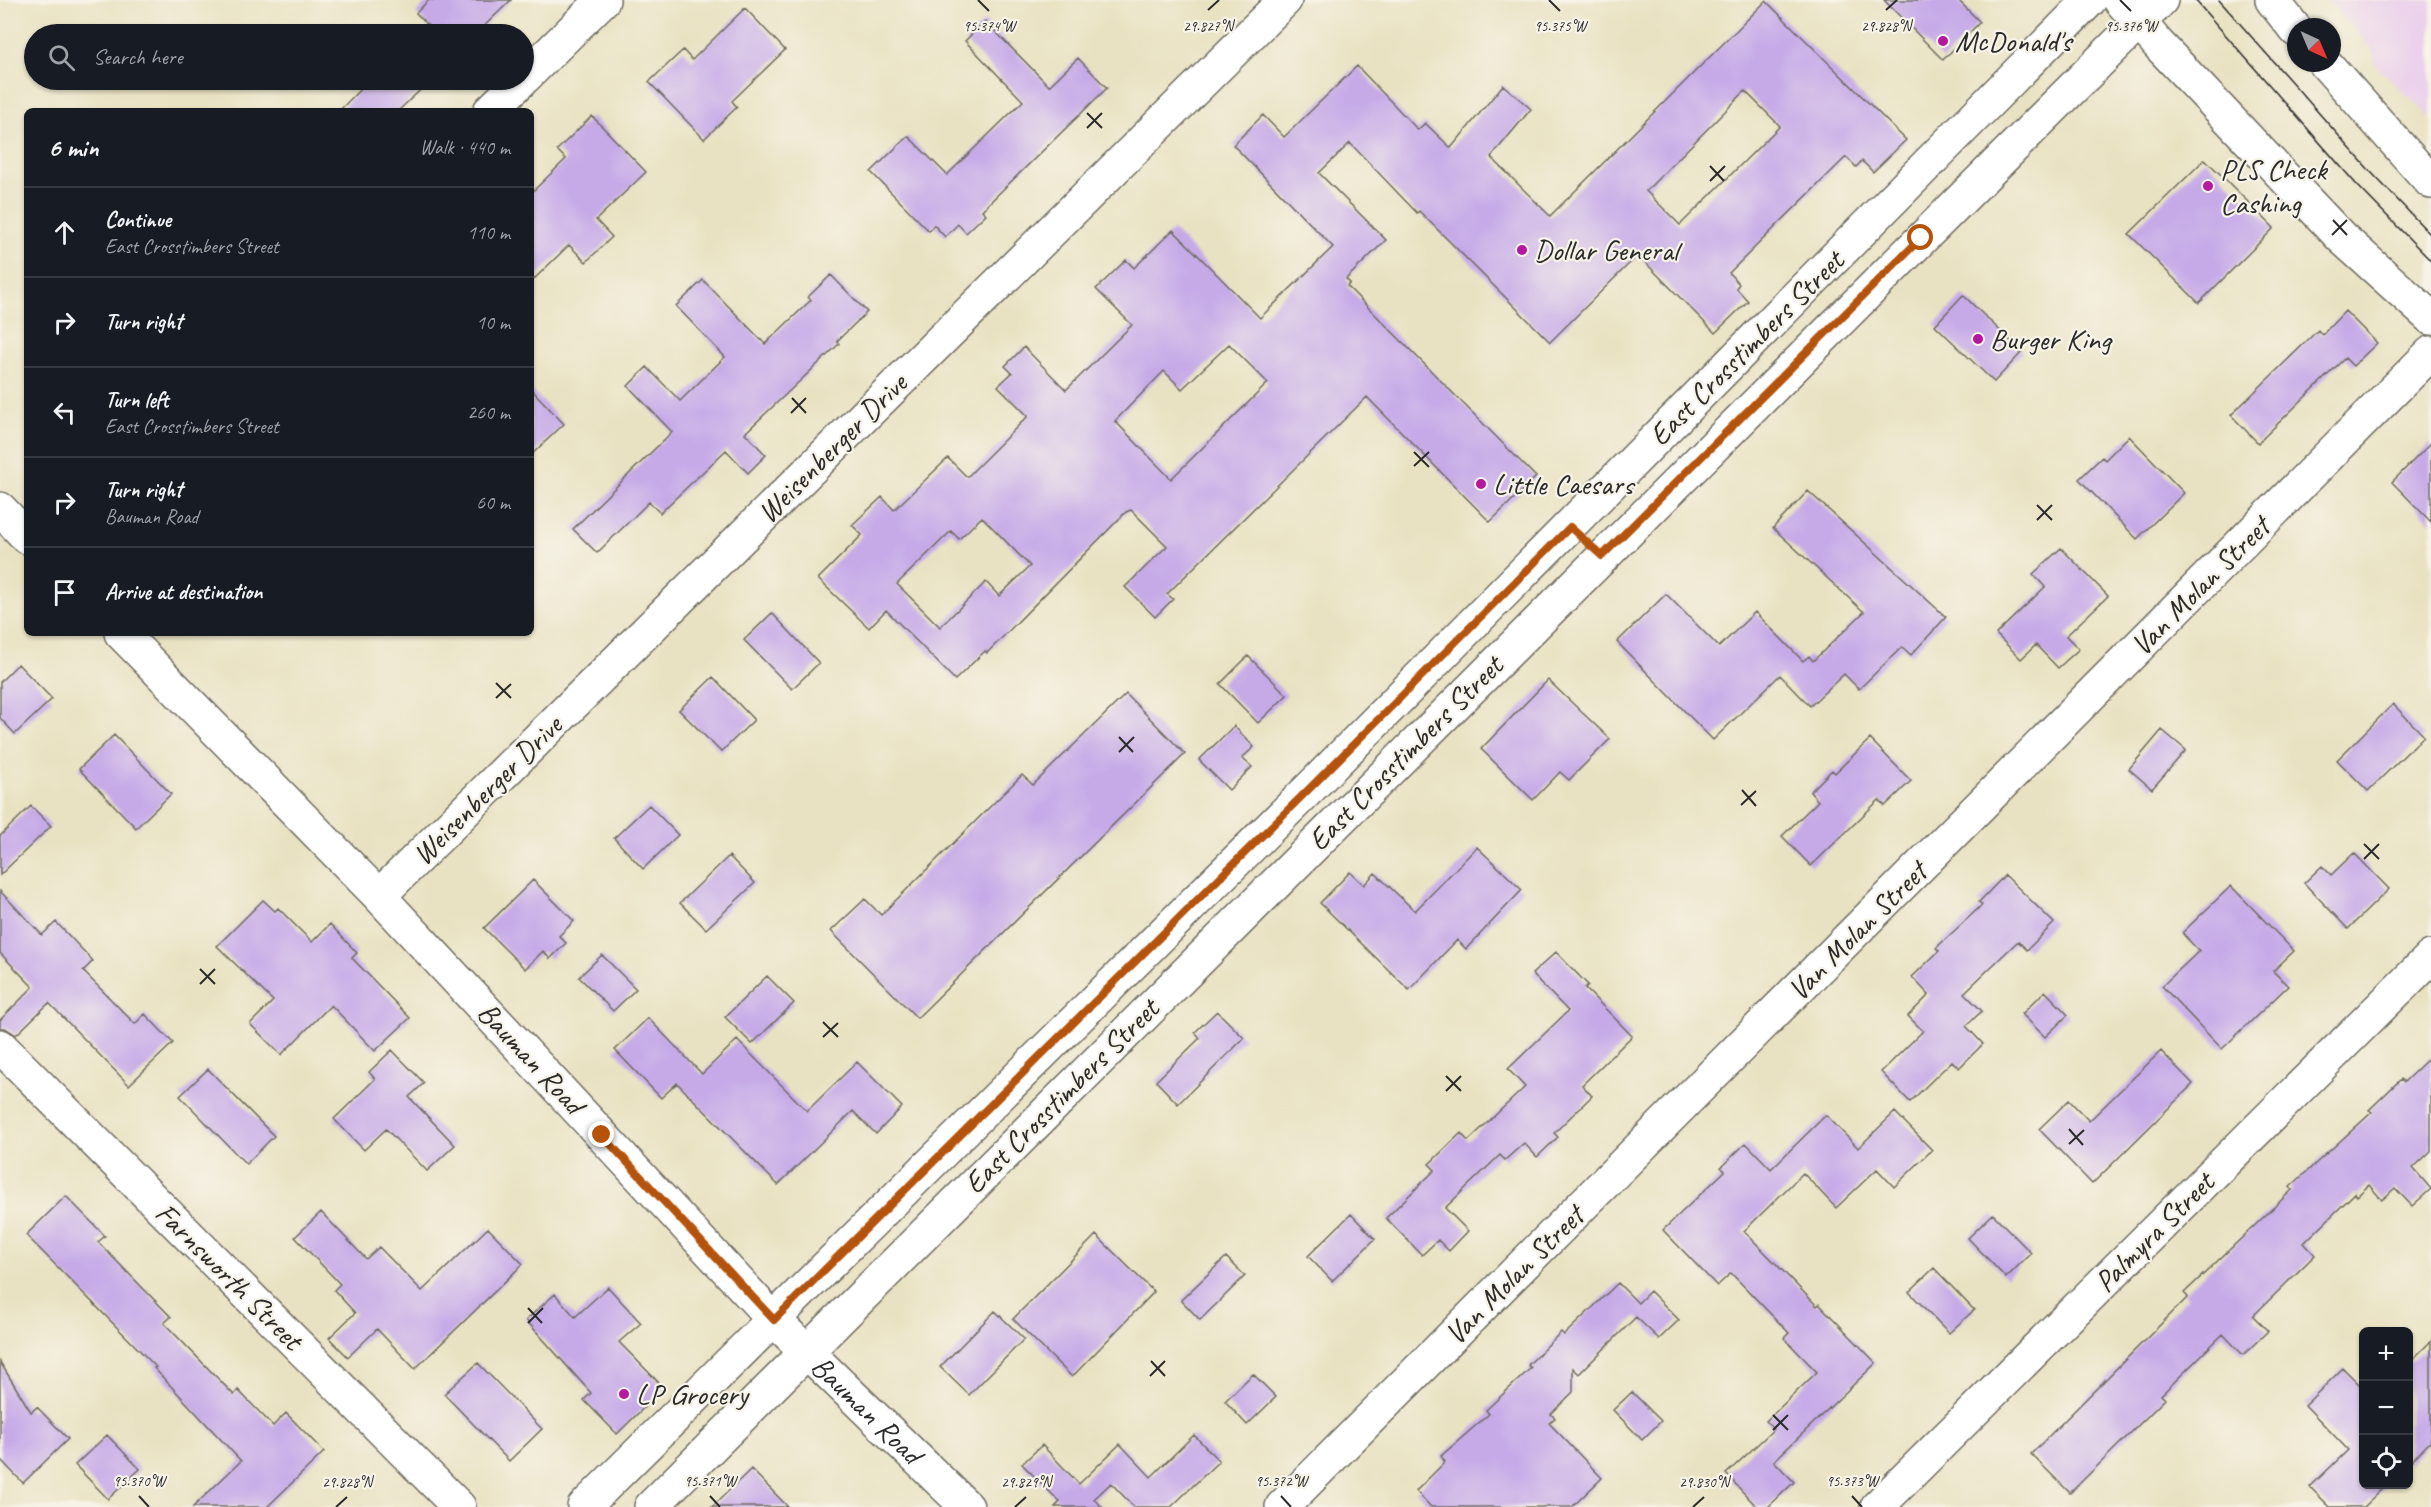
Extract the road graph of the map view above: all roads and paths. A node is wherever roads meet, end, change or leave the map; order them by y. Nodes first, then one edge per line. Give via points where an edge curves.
1 (603, 0) edge
2 (1285, 0) edge
3 (2090, 0) edge
4 (2271, 0) edge
5 (2140, 7) edge
6 (2287, 19) edge
7 (534, 68) edge
8 (2333, 72) edge
9 (512, 90) edge
10 (493, 108) edge
11 (2431, 182) edge
12 (1829, 264) junction
13 (1861, 299) junction
14 (2431, 318) edge
15 (2431, 353) edge
16 (0, 509) edge
17 (1570, 527) junction
18 (24, 534) edge
19 (1602, 556) junction
20 (125, 636) edge
21 (1312, 786) junction
22 (1339, 818) junction
23 (380, 896) junction
24 (2431, 957) edge
25 (1053, 1043) junction
26 (0, 1046) edge
27 (1084, 1073) junction
28 (774, 1320) junction
29 (807, 1352) junction
30 (459, 1507) edge
31 (584, 1507) edge
32 (651, 1507) edge
33 (967, 1507) edge
34 (1282, 1507) edge
35 (1877, 1507) edge

1 - 7 street
2 - 23 street, Weisenberger Drive
3 - 12 street, East Crosstimbers Street
4 - 6 street
5 - 13 street, East Crosstimbers Street
5 - 14 street via 2341,237
8 - 11 street
9 - 10 street
12 - 13 street
12 - 17 street, East Crosstimbers Street
13 - 19 street, East Crosstimbers Street
15 - 34 street, Van Molan Street
16 - 18 street
17 - 19 street
17 - 21 street, East Crosstimbers Street
19 - 22 street, East Crosstimbers Street
20 - 23 street, Bauman Road
21 - 22 street
21 - 25 street, East Crosstimbers Street
22 - 27 street, East Crosstimbers Street
23 - 28 street, Bauman Road
24 - 35 street, Palmyra Street
25 - 27 street
25 - 28 street, East Crosstimbers Street
26 - 30 street, Farnsworth Street
27 - 29 street, East Crosstimbers Street
28 - 29 street, Bauman Road
28 - 31 street, East Crosstimbers Street
29 - 32 street, East Crosstimbers Street
29 - 33 street, Bauman Road

